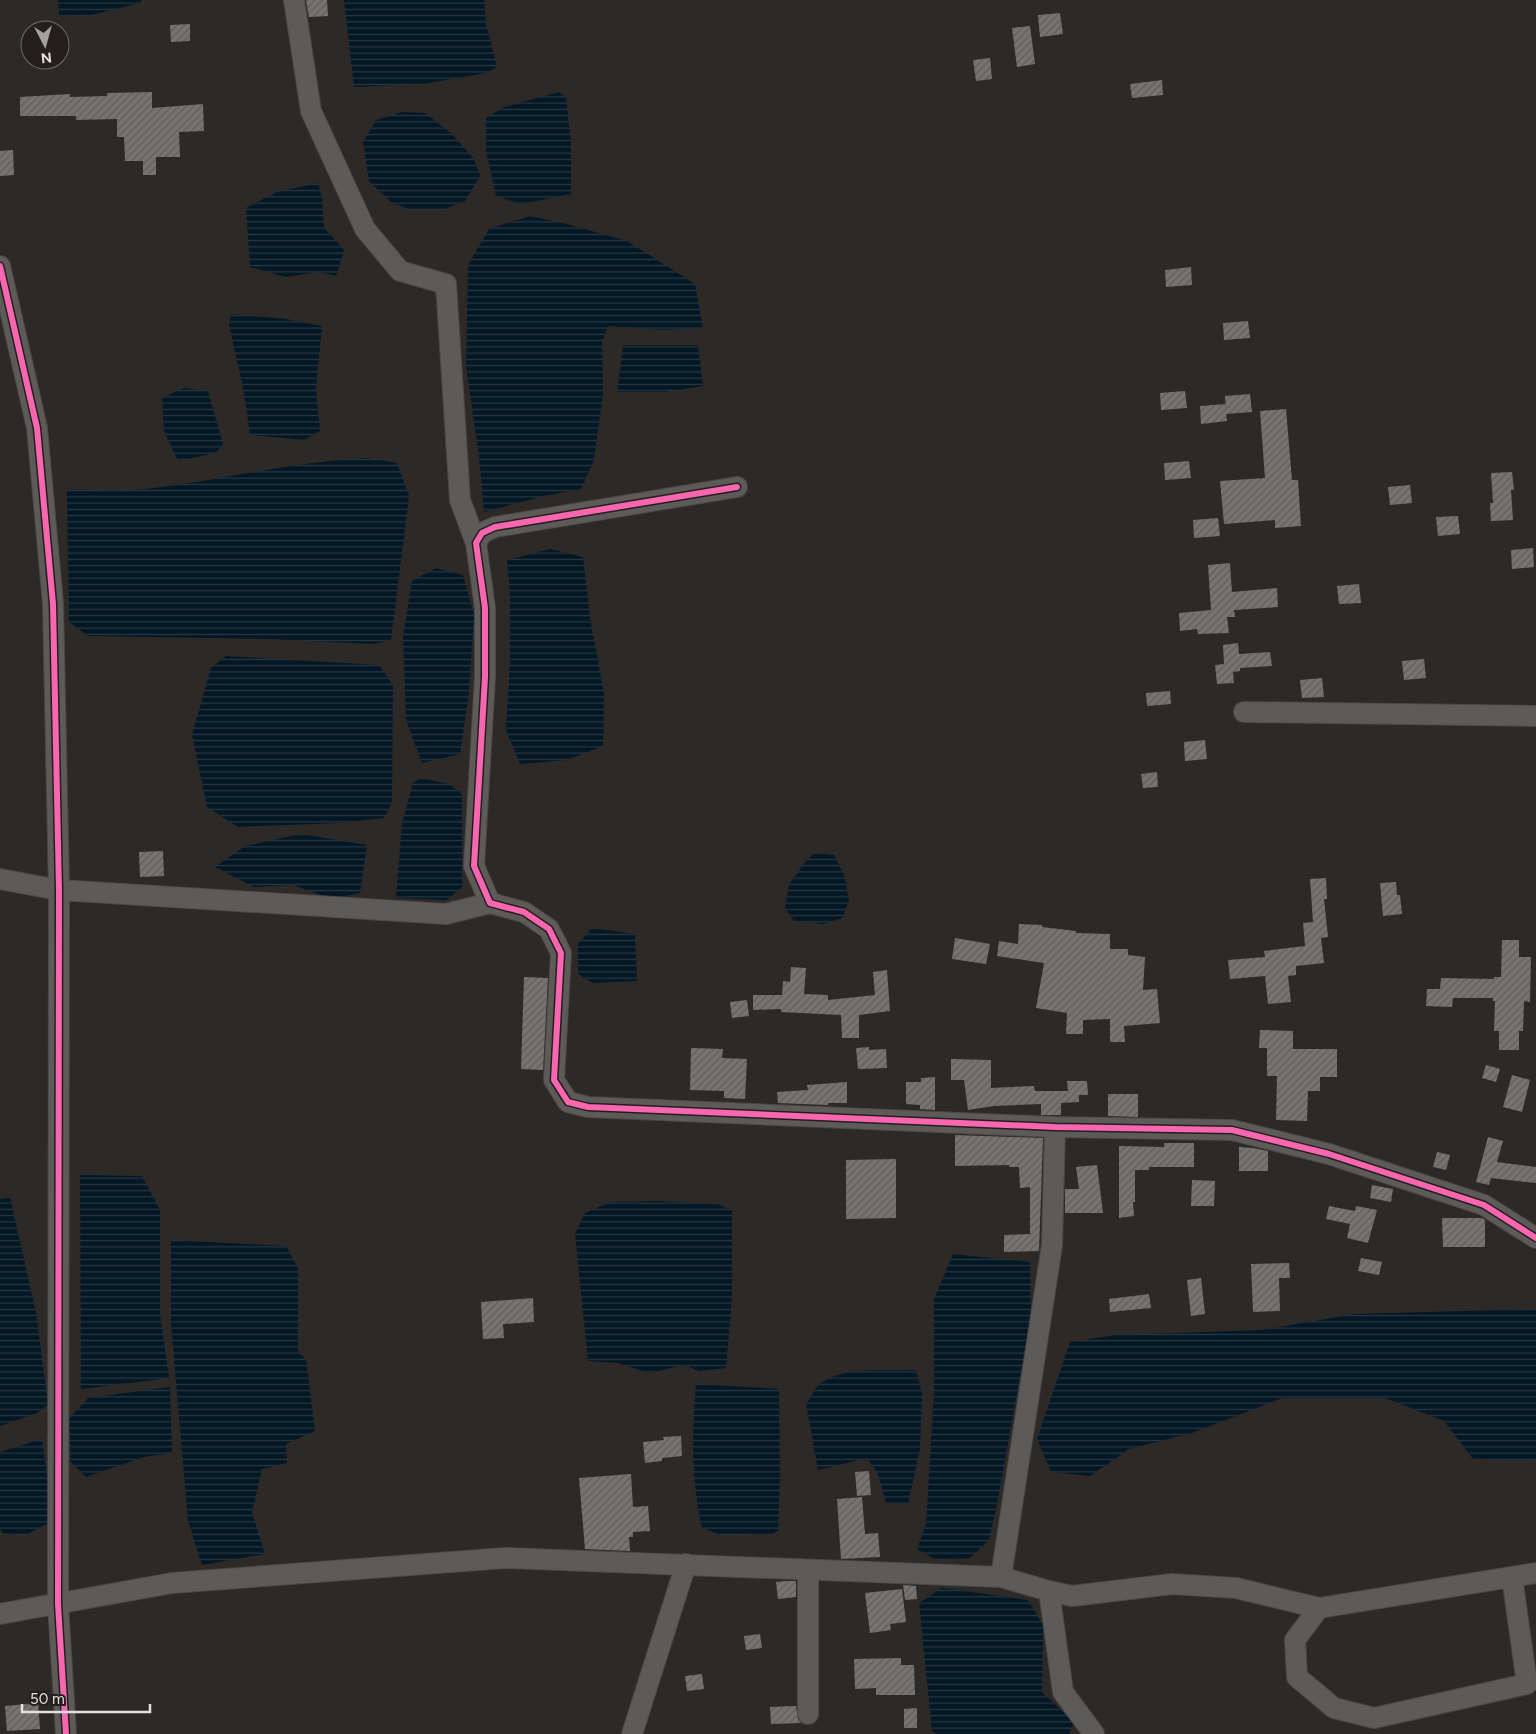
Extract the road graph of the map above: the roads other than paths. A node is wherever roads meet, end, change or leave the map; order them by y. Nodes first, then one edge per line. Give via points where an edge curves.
1 (294, 0) edge
2 (0, 266) edge
3 (737, 487) dead end
4 (476, 542) junction
5 (1244, 712) dead end
6 (1536, 716) edge
7 (0, 879) edge
8 (59, 890) junction
9 (490, 903) junction
10 (1055, 1127) junction
11 (1536, 1238) edge
12 (686, 1564) junction
13 (1536, 1573) edge
14 (1001, 1577) junction
15 (1512, 1577) junction
16 (808, 1580) dead end
17 (1049, 1591) junction
18 (58, 1604) junction
19 (1320, 1608) junction
20 (0, 1614) edge
21 (1531, 1684) edge
22 (808, 1714) dead end
23 (66, 1734) edge
24 (632, 1734) edge
25 (1094, 1734) edge

1 - 4 street via 311,111 366,229 400,271 446,284 456,470 460,500
2 - 8 street via 37,428 53,604
3 - 4 street via 495,527 482,533
4 - 9 street via 485,608 485,677 474,866
5 - 6 street
7 - 8 street
8 - 9 street via 446,914
8 - 18 street
9 - 10 street via 524,912 549,929 560,953 554,1080 568,1102 588,1106
10 - 11 street via 1232,1130 1329,1154 1484,1205
10 - 14 street via 1052,1245
12 - 14 street
12 - 18 street via 505,1558 172,1583
12 - 24 street
13 - 15 street
14 - 17 street
15 - 19 street
15 - 21 street
16 - 22 street
17 - 19 street via 1072,1596 1172,1584 1227,1587
17 - 25 street via 1063,1692
18 - 20 street
18 - 23 street
19 - 21 street via 1295,1640 1297,1677 1334,1708 1374,1718

